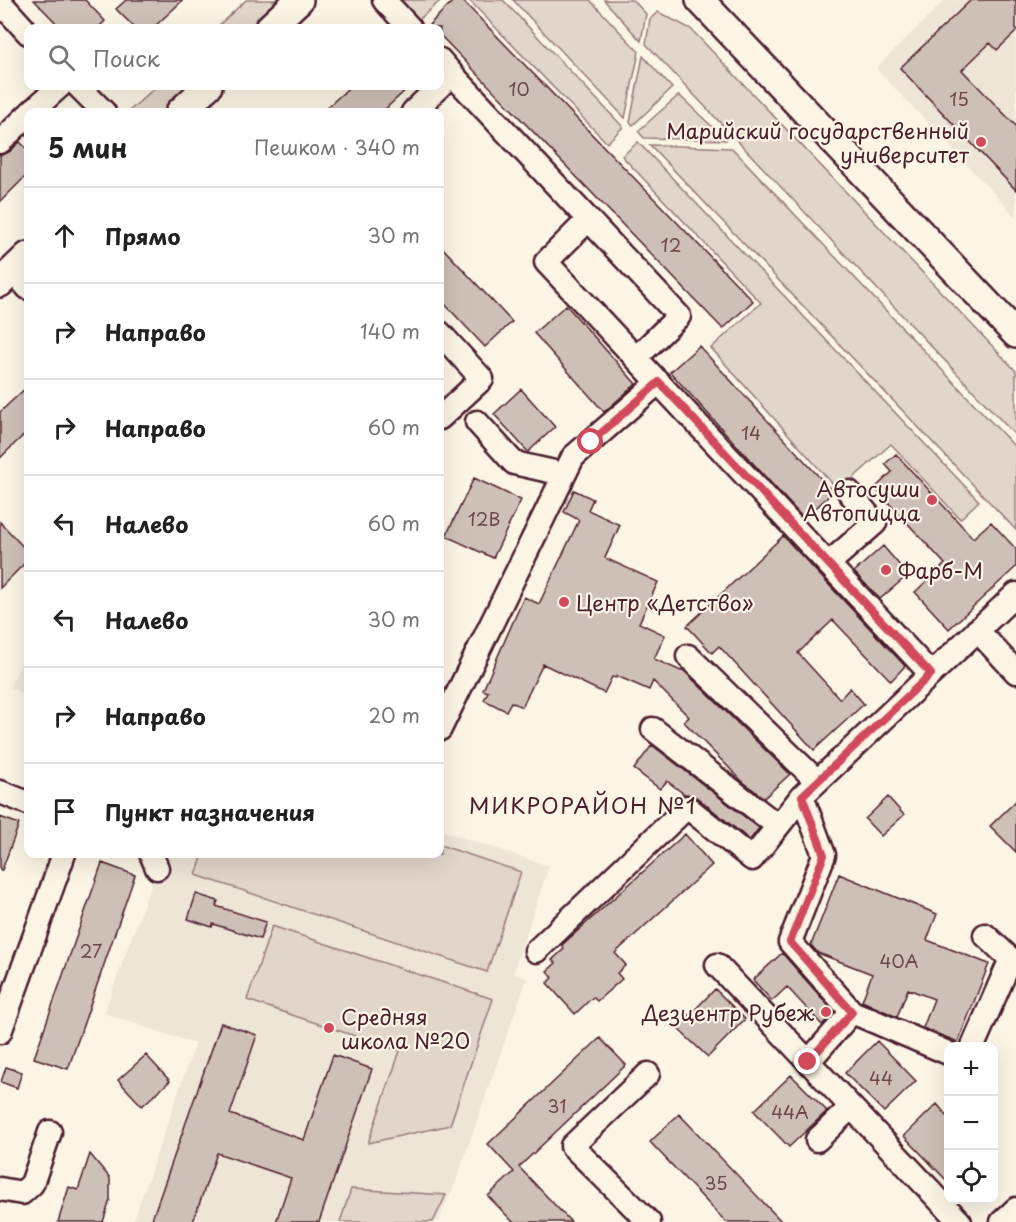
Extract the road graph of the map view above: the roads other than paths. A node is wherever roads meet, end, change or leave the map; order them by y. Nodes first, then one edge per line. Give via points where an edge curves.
1 (299, 0) edge
2 (384, 0) edge
3 (700, 0) edge
4 (0, 2) edge
5 (273, 24) edge
6 (406, 24) edge
7 (24, 29) edge
8 (446, 67) edge
9 (56, 90) edge
10 (82, 90) edge
11 (204, 90) edge
12 (429, 90) edge
13 (36, 108) edge
14 (100, 108) edge
15 (184, 108) edge
16 (416, 108) edge
17 (24, 120) edge
18 (0, 142) edge
19 (588, 220) junction
20 (1016, 334) edge
21 (444, 337) edge
22 (636, 358) junction
23 (659, 382) junction
24 (444, 414) edge
25 (477, 422) dead end
26 (563, 474) junction
27 (849, 492) dead end
28 (828, 564) junction
29 (1016, 594) edge
30 (977, 630) junction
31 (688, 656) dead end
32 (1016, 672) edge
33 (931, 674) junction
34 (444, 721) edge
35 (652, 729) dead end
36 (810, 789) junction
37 (0, 792) edge
38 (24, 801) edge
39 (778, 826) junction
40 (63, 858) edge
41 (985, 935) dead end
42 (536, 951) dead end
43 (1014, 962) edge
44 (717, 965) dead end
45 (852, 1012) junction
46 (0, 1032) edge
47 (975, 1042) edge
48 (944, 1051) edge
49 (808, 1062) junction
50 (648, 1074) dead end
51 (851, 1107) junction
52 (50, 1132) dead end
53 (817, 1140) dead end
54 (0, 1189) edge
55 (1016, 1209) edge
56 (649, 1222) edge
57 (960, 1222) edge
58 (1002, 1222) edge

1 - 5 main road
2 - 6 lane
3 - 20 main road
4 - 7 lane
8 - 19 lane
9 - 13 lane
10 - 14 lane
11 - 15 main road
12 - 16 lane
17 - 18 lane
19 - 22 lane via 678,316
19 - 22 lane via 546,262
21 - 24 lane via 482,379
22 - 23 lane
23 - 26 lane via 573,458
23 - 28 lane
25 - 26 lane via 514,463
26 - 34 lane
27 - 28 lane via 875,523
28 - 33 lane
29 - 30 lane
30 - 32 lane
30 - 33 lane
31 - 36 lane
33 - 36 lane
35 - 39 lane
36 - 39 lane
36 - 45 lane via 824,855 790,942
37 - 38 lane
39 - 42 lane via 752,859 687,807
40 - 46 lane
41 - 43 lane
43 - 47 lane
44 - 49 lane
45 - 48 lane
45 - 49 lane
49 - 51 lane
50 - 56 lane via 572,1146
51 - 53 lane
51 - 57 lane
52 - 54 lane via 32,1185 22,1193
55 - 58 lane

